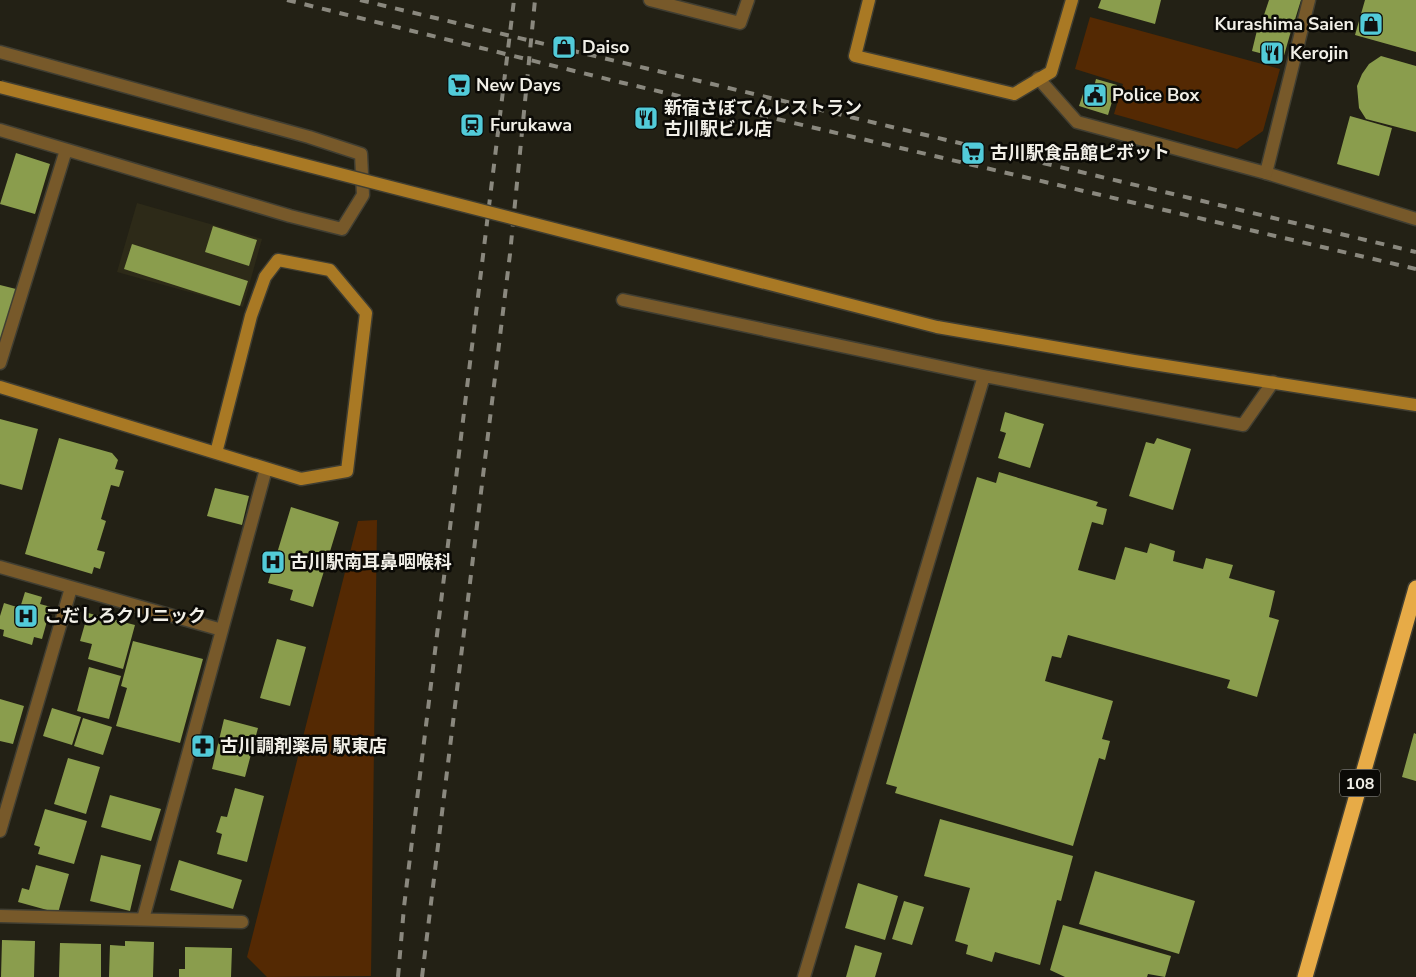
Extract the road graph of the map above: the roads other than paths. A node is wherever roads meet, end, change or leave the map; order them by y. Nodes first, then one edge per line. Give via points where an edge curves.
1 (650, 0) edge
2 (748, 0) edge
3 (869, 0) edge
4 (1072, 0) edge
5 (1309, 0) edge
6 (0, 52) edge
7 (1038, 78) junction
8 (0, 87) edge
9 (0, 130) edge
10 (66, 150) junction
11 (1266, 173) junction
12 (1416, 220) edge
13 (623, 300) dead end
14 (0, 363) edge
15 (984, 376) junction
16 (1273, 382) junction
17 (0, 387) edge
18 (1416, 405) edge
19 (216, 453) junction
20 (266, 469) junction
21 (0, 567) edge
22 (71, 588) junction
23 (1416, 588) edge
24 (222, 630) junction
25 (0, 831) edge
26 (0, 916) edge
27 (143, 919) junction
28 (242, 922) dead end
29 (804, 977) edge
30 (1305, 977) edge

1 - 2 street via 740,23
3 - 7 street via 855,56 1014,94
4 - 7 street via 1051,72
5 - 11 street
6 - 10 street via 361,154 363,195 342,228 290,216
7 - 11 street via 1077,122
8 - 16 street, bridge via 937,326
9 - 10 street
10 - 14 street
11 - 12 street
13 - 15 street
15 - 16 street via 1243,425
15 - 29 street
16 - 18 street
17 - 19 street
19 - 20 street
19 - 20 street via 264,277 278,260 330,270 366,313 347,471 301,479
20 - 24 street
21 - 22 street
22 - 24 street
22 - 25 street
23 - 30 highway, 108
24 - 27 street
26 - 27 street
27 - 28 street

